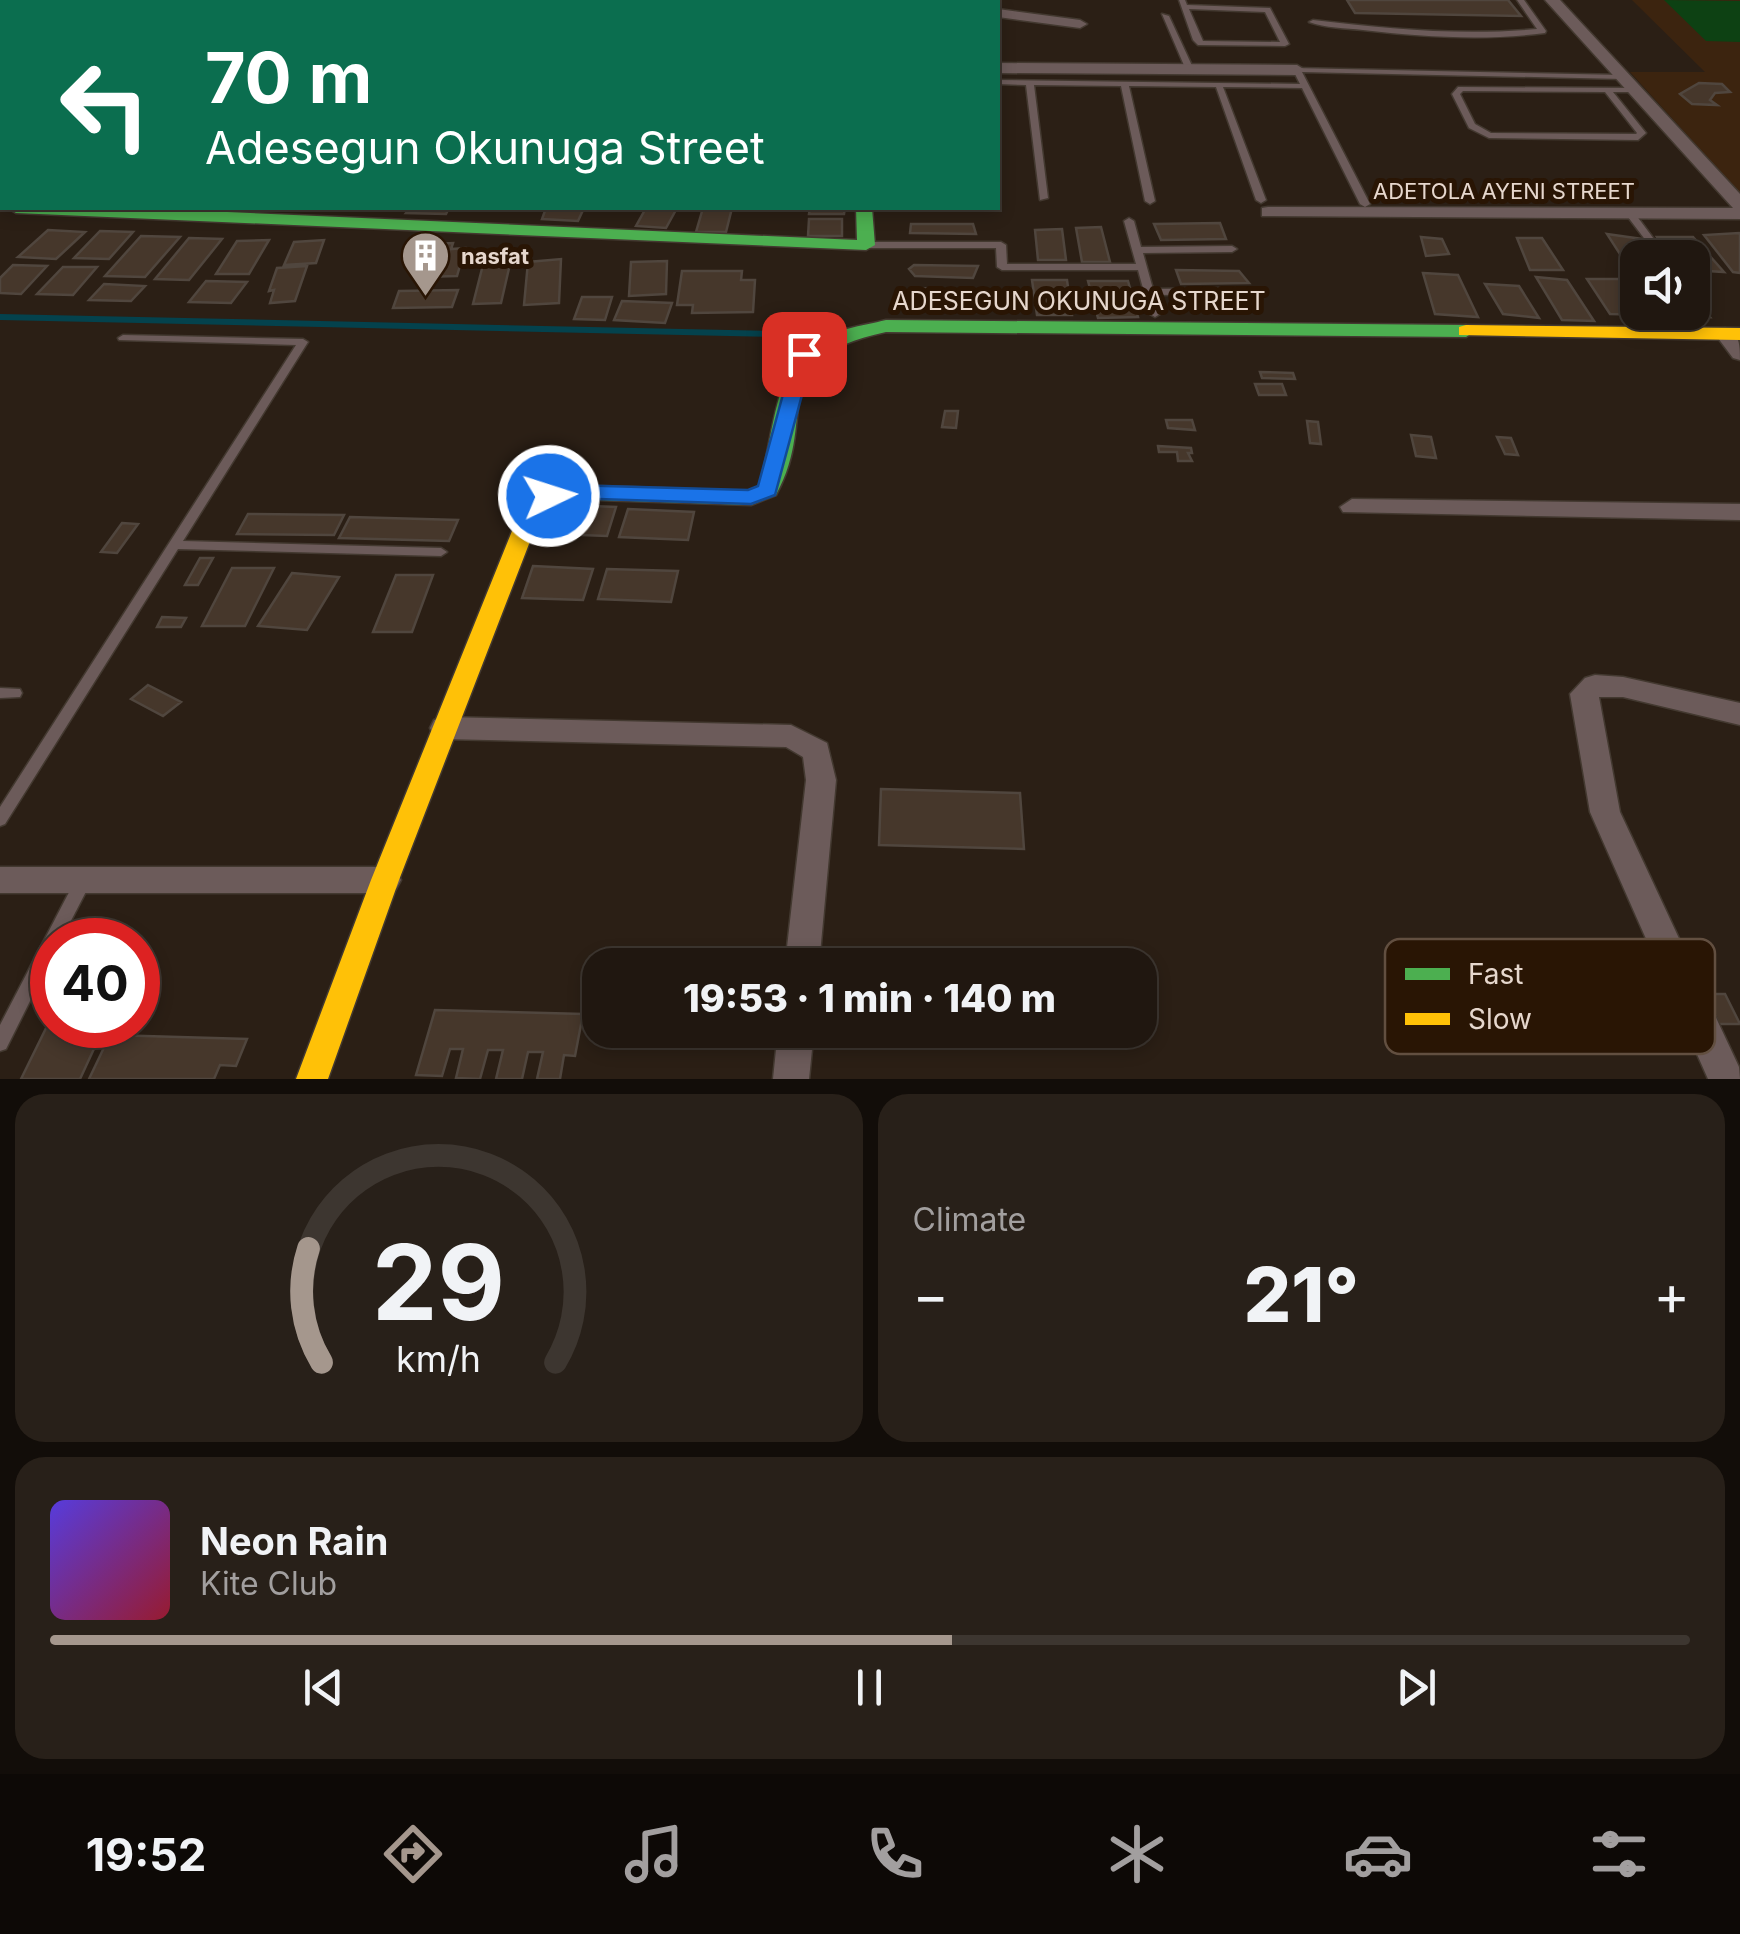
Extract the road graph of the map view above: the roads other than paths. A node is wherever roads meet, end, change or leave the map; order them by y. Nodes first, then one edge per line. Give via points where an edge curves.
1 (1520, 0) edge
2 (1552, 0) edge
3 (1184, 4) edge
4 (1000, 13) edge
5 (1165, 16) dead end
6 (1314, 22) dead end
7 (1080, 24) dead end
8 (1000, 68) edge
9 (1190, 70) junction
10 (1298, 70) junction
11 (1623, 77) junction
12 (1000, 82) edge
13 (1030, 82) junction
14 (1125, 84) junction
15 (1219, 86) junction
16 (1305, 86) junction
17 (1607, 90) junction
18 (1635, 90) junction
19 (1043, 198) dead end
20 (1150, 201) dead end
21 (1365, 204) dead end
22 (1265, 206) joint
23 (1740, 206) edge
24 (62, 210) edge
25 (864, 210) edge
26 (1630, 213) junction
27 (1129, 221) dead end
28 (1650, 240) edge
29 (866, 245) junction
30 (1137, 250) junction
31 (1232, 250) dead end
32 (1142, 267) junction
33 (1246, 291) dead end
34 (1148, 292) junction
35 (1155, 314) dead end
36 (1733, 334) edge
37 (124, 338) dead end
38 (1740, 354) edge
39 (1352, 507) dead end
40 (1740, 512) edge
41 (174, 545) junction
42 (441, 552) dead end
43 (1740, 714) edge
44 (444, 728) junction
45 (0, 820) edge
46 (0, 880) edge
47 (84, 880) junction
48 (385, 880) junction
49 (64, 918) edge
50 (1665, 939) edge
51 (804, 948) edge
52 (30, 985) edge
53 (0, 1043) edge
54 (1715, 1044) edge
55 (794, 1048) edge
56 (1729, 1073) edge
57 (312, 1079) edge
58 (791, 1079) edge

1 - 6 lane via 1542,31 1435,34
2 - 11 street
3 - 3 lane via 1197,40 1206,46 1285,44 1267,10
4 - 7 street
5 - 9 lane
8 - 9 street
9 - 10 street
10 - 11 lane
10 - 16 lane
11 - 18 street
12 - 13 lane
13 - 14 lane
13 - 19 lane
14 - 15 lane
14 - 20 lane
15 - 16 lane
15 - 22 lane
16 - 21 lane
17 - 17 lane via 1642,133 1638,137 1489,135 1472,126 1456,94 1461,88
17 - 18 lane
18 - 23 street
22 - 26 street, ADETOLA AYENI STREET
23 - 26 street, ADETOLA AYENI STREET
24 - 29 street
25 - 29 street
26 - 28 lane
27 - 30 lane
29 - 32 lane via 1002,245 1002,267
30 - 31 lane
30 - 32 lane
32 - 34 lane
33 - 34 lane
34 - 35 lane
36 - 38 street
36 - 44 street, ADESEGUN OKUNUGA STREET via 886,326 844,331 804,354 768,490 751,498 568,492 531,510
37 - 41 lane via 304,342
39 - 40 street
41 - 42 lane
41 - 45 lane
43 - 50 street via 1624,687 1595,685 1584,694 1605,812
44 - 48 street, ADESEGUN OKUNUGA STREET
44 - 51 street via 791,736 817,751 821,780
46 - 47 street
47 - 48 street
47 - 49 lane
48 - 57 street, ADESEGUN OKUNUGA STREET
52 - 53 lane
54 - 56 street
55 - 58 street

